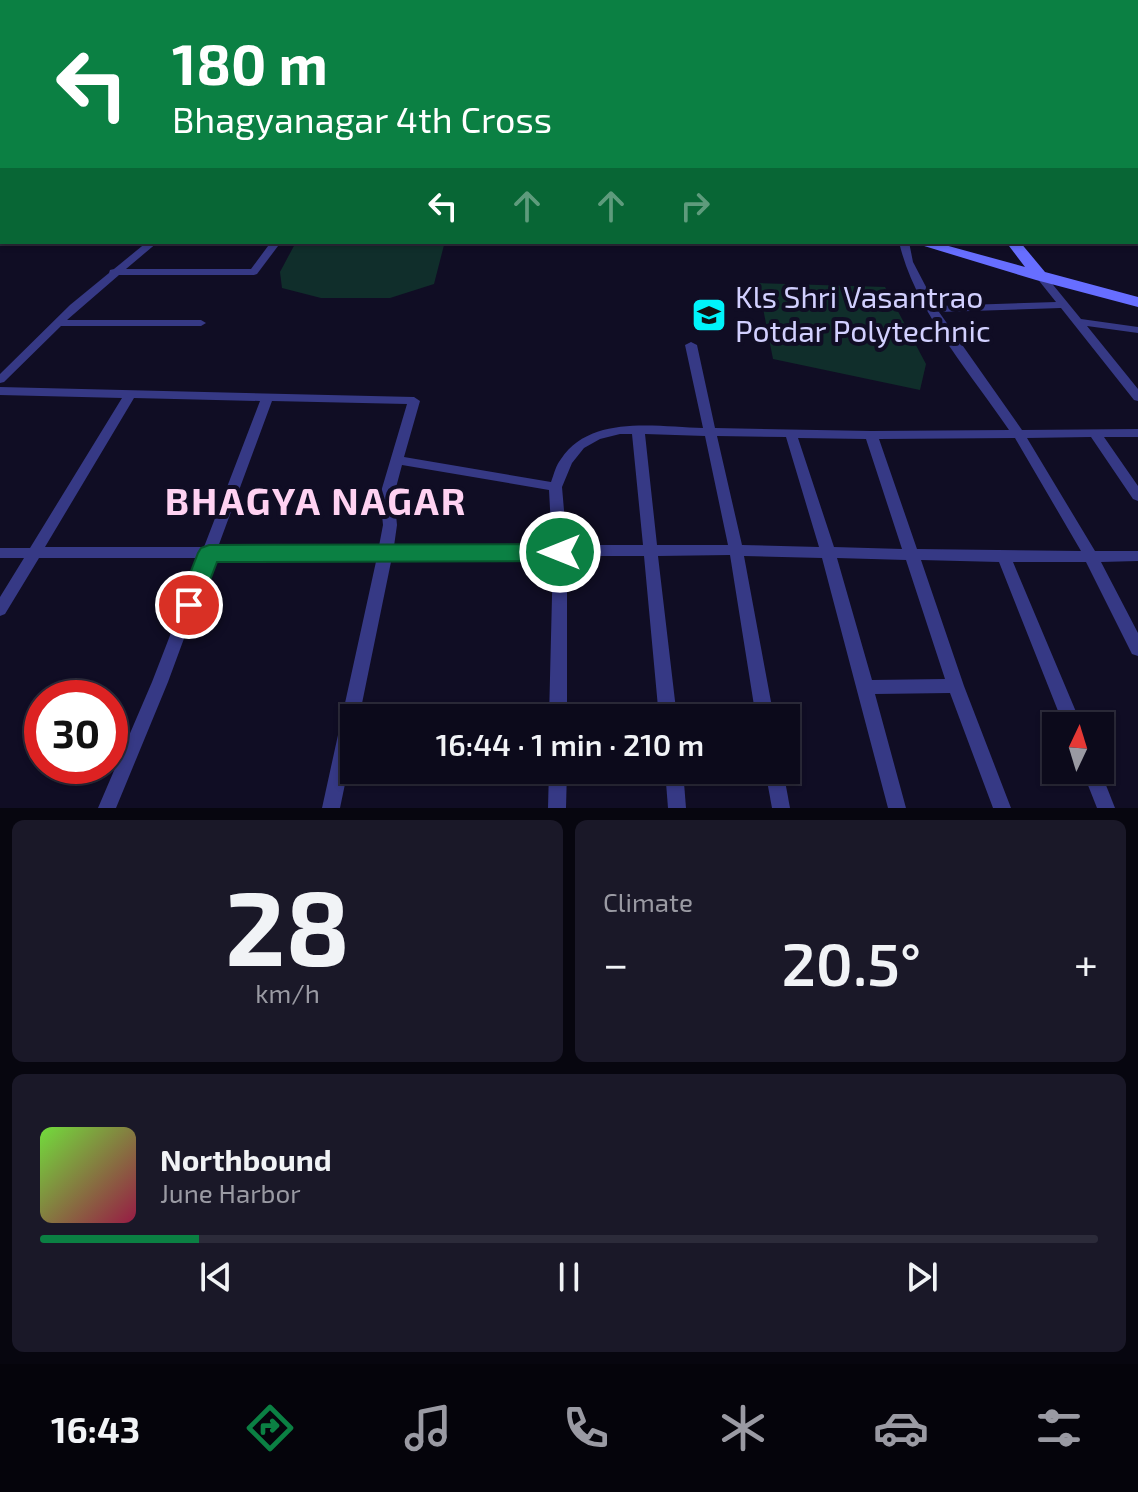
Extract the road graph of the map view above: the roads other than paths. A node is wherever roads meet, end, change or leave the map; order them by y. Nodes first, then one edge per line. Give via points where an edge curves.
1 (150, 244) edge
2 (275, 244) edge
3 (904, 244) edge
4 (926, 244) edge
5 (953, 244) edge
6 (1015, 244) edge
7 (1036, 271) junction
8 (113, 272) junction
9 (1138, 294) edge
10 (1138, 302) edge
11 (1064, 305) junction
12 (933, 309) junction
13 (1078, 322) junction
14 (57, 323) junction
15 (201, 323) dead end
16 (1138, 330) edge
17 (691, 345) dead end
18 (0, 380) edge
19 (0, 391) edge
20 (129, 396) junction
21 (1138, 397) edge
22 (267, 399) junction
23 (638, 430) junction
24 (711, 431) junction
25 (1138, 433) edge
26 (791, 434) junction
27 (1095, 434) junction
28 (871, 435) junction
29 (1019, 435) junction
30 (397, 460) junction
31 (555, 487) junction
32 (1138, 496) edge
33 (736, 550) junction
34 (652, 551) junction
35 (560, 552) junction
36 (910, 552) junction
37 (0, 553) edge
38 (37, 553) junction
39 (209, 553) junction
40 (828, 553) junction
41 (385, 554) junction
42 (1138, 556) edge
43 (1004, 557) junction
44 (1094, 558) junction
45 (0, 610) edge
46 (1138, 649) edge
47 (956, 686) junction
48 (867, 687) junction
49 (558, 704) edge
50 (667, 704) edge
51 (763, 704) edge
52 (1067, 712) edge
53 (558, 784) edge
54 (675, 784) edge
55 (777, 784) edge
56 (1097, 784) edge
57 (107, 808) edge
58 (331, 808) edge
59 (557, 808) edge
60 (677, 808) edge
61 (781, 808) edge
62 (897, 808) edge
63 (1002, 808) edge
64 (1106, 808) edge

1 - 8 street
2 - 8 street via 258,270 247,274
3 - 12 street via 907,260
4 - 7 main road
5 - 7 main road
6 - 7 main road
7 - 9 main road
7 - 10 main road
7 - 11 street
8 - 14 street
11 - 12 street
11 - 13 street
12 - 29 street
13 - 16 street
13 - 21 street
14 - 15 street
14 - 18 street
17 - 24 street
19 - 20 street
20 - 22 street
20 - 38 street
22 - 30 street via 414,401
22 - 39 street
23 - 24 street
23 - 31 street via 596,436 580,445
23 - 34 street
24 - 26 street
24 - 33 street
25 - 27 street
26 - 28 street
26 - 40 street
27 - 29 street
27 - 32 street
28 - 29 street
28 - 36 street
29 - 44 street
30 - 31 street
30 - 41 street via 387,495 390,525
31 - 35 street
33 - 34 street
33 - 40 street
33 - 51 street
34 - 35 street
34 - 50 street
35 - 41 street
35 - 49 street
36 - 40 street
36 - 43 street
36 - 47 street
37 - 38 street
38 - 39 street
38 - 45 street
39 - 41 street
39 - 57 street
40 - 48 street
41 - 58 street
42 - 44 street
43 - 44 street
43 - 52 street
44 - 46 street
47 - 48 street
47 - 63 street
48 - 62 street
53 - 59 street
54 - 60 street
55 - 61 street
56 - 64 street

